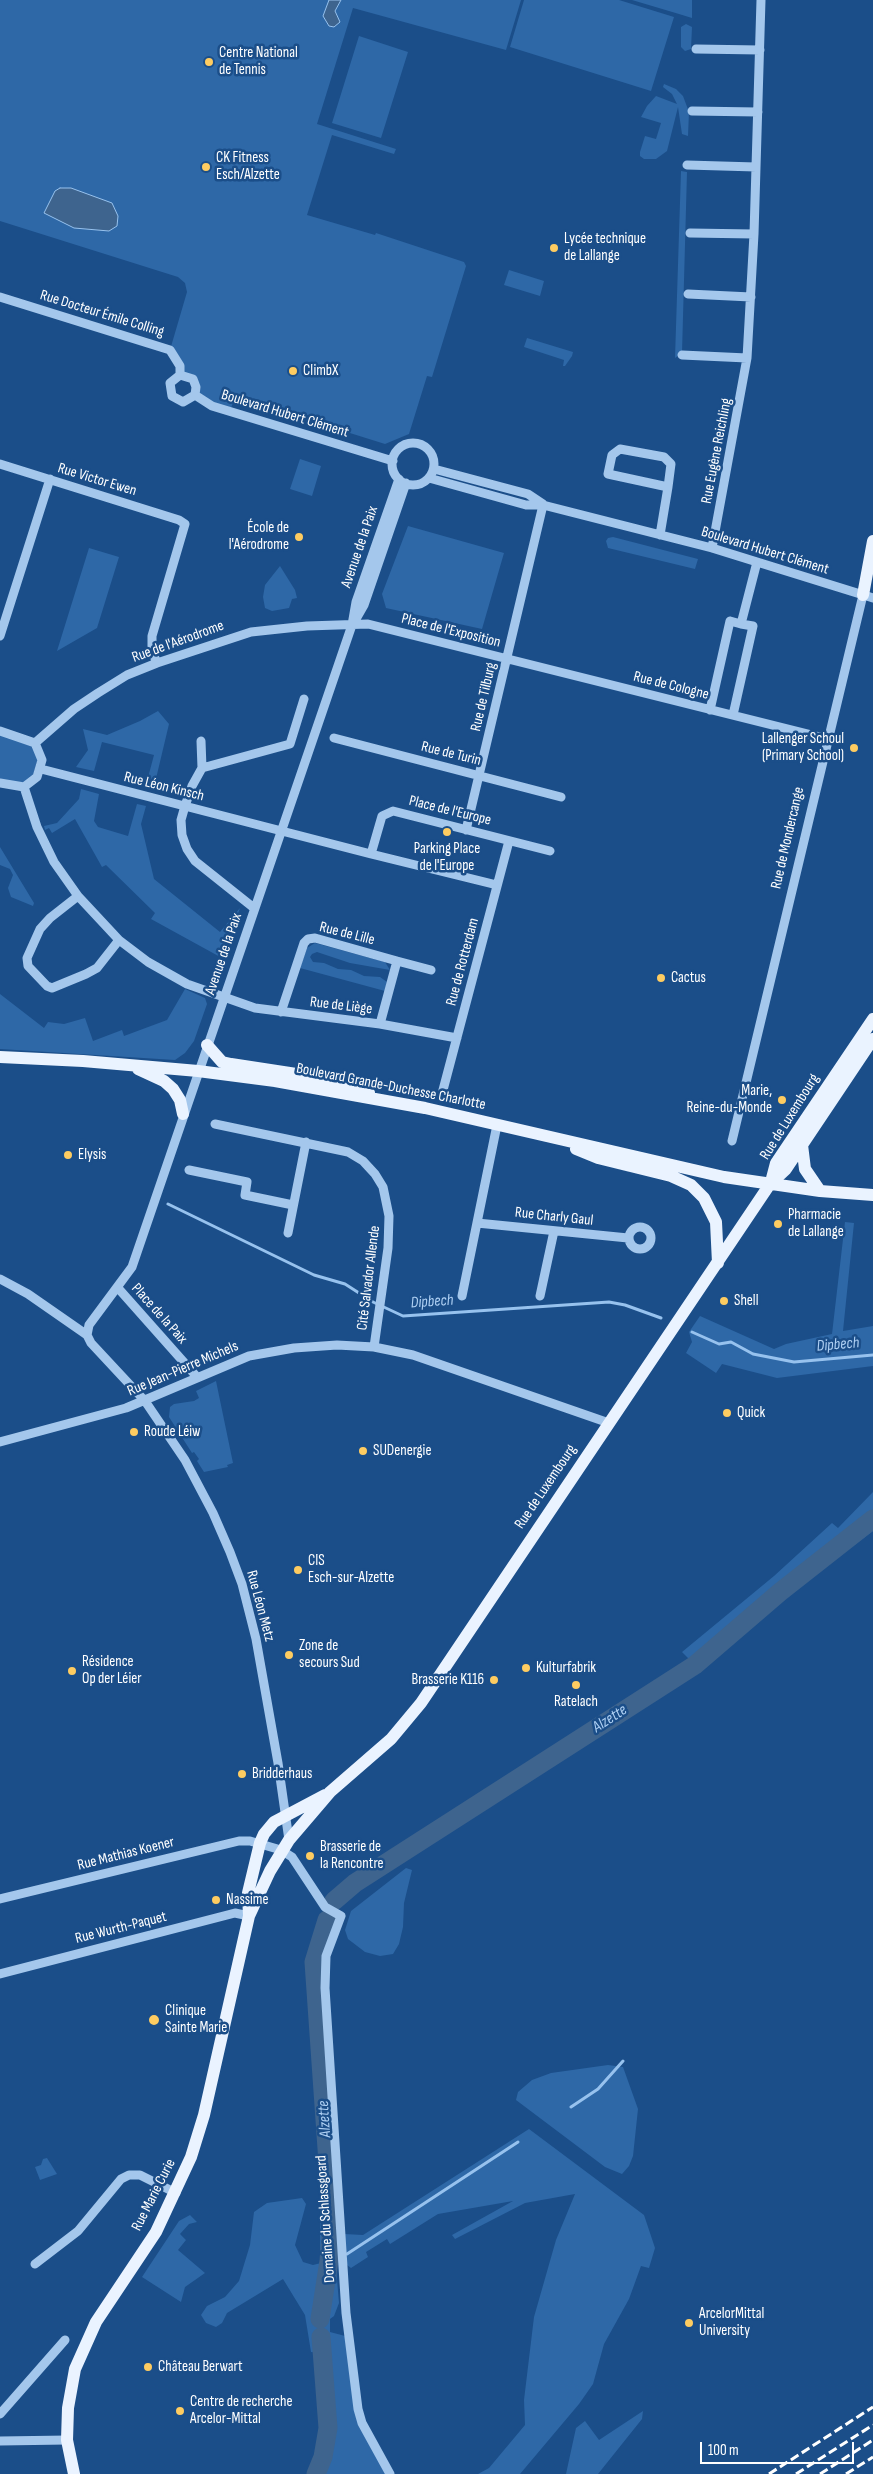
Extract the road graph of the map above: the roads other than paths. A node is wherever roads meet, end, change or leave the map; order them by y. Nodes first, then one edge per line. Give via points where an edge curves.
1 (760, 0) edge
2 (696, 49) dead end
3 (760, 50) junction
4 (692, 111) dead end
5 (758, 112) junction
6 (687, 165) dead end
7 (756, 167) junction
8 (690, 233) dead end
9 (754, 234) junction
10 (688, 294) dead end
11 (0, 297) edge
12 (751, 297) junction
13 (682, 355) dead end
14 (747, 358) junction
15 (180, 375) junction
16 (194, 395) junction
17 (393, 461) junction
18 (0, 464) edge
19 (434, 469) junction
20 (429, 478) junction
21 (50, 479) junction
22 (402, 481) junction
23 (668, 487) junction
24 (543, 505) junction
25 (660, 534) junction
26 (873, 541) edge
27 (712, 548) junction
28 (757, 562) junction
29 (868, 596) edge
30 (742, 624) junction
31 (352, 625) junction
32 (0, 636) edge
33 (507, 659) junction
34 (157, 663) junction
35 (304, 699) dead end
36 (710, 710) junction
37 (732, 715) junction
38 (0, 731) edge
39 (334, 738) dead end
40 (828, 740) junction
41 (201, 742) dead end
42 (35, 743) junction
43 (202, 768) junction
44 (41, 769) junction
45 (479, 776) junction
46 (0, 783) edge
47 (24, 787) junction
48 (561, 797) dead end
49 (185, 806) junction
50 (466, 830) junction
51 (281, 831) junction
52 (509, 841) junction
53 (550, 851) dead end
54 (371, 854) junction
55 (497, 885) junction
56 (78, 896) junction
57 (254, 908) junction
58 (119, 940) junction
59 (397, 961) junction
60 (431, 970) dead end
61 (223, 998) junction
62 (281, 1012) junction
63 (873, 1019) edge
64 (380, 1024) junction
65 (457, 1038) junction
66 (873, 1039) edge
67 (207, 1046) junction
68 (0, 1057) edge
69 (132, 1065) junction
70 (198, 1071) junction
71 (443, 1090) dead end
72 (387, 1101) junction
73 (183, 1114) junction
74 (214, 1124) dead end
75 (497, 1125) junction
76 (546, 1136) junction
77 (732, 1141) dead end
78 (306, 1142) junction
79 (802, 1145) junction
80 (189, 1170) dead end
81 (770, 1184) junction
82 (820, 1191) junction
83 (873, 1195) edge
84 (293, 1205) junction
85 (477, 1223) junction
86 (554, 1231) junction
87 (288, 1233) dead end
88 (628, 1238) dead end
89 (718, 1263) junction
90 (0, 1279) edge
91 (118, 1288) junction
92 (462, 1296) dead end
93 (540, 1296) dead end
94 (87, 1335) junction
95 (374, 1347) junction
96 (197, 1377) junction
97 (145, 1401) junction
98 (609, 1423) junction
99 (0, 1442) edge
100 (330, 1792) junction
101 (285, 1814) junction
102 (260, 1843) junction
103 (286, 1845) junction
104 (0, 1899) edge
105 (249, 1916) junction
106 (0, 1974) edge
107 (176, 2193) junction
108 (35, 2264) dead end
109 (65, 2340) dead end
110 (0, 2414) edge
111 (68, 2440) junction
112 (0, 2441) edge
113 (74, 2474) edge
114 (390, 2474) edge

1 - 3 street, Rue Eugène Reichling
2 - 3 street
3 - 5 street, Rue Eugène Reichling
4 - 5 street
5 - 7 street, Rue Eugène Reichling
6 - 7 street
7 - 9 street, Rue Eugène Reichling
8 - 9 street
9 - 12 street, Rue Eugène Reichling
10 - 12 street
11 - 15 street, Rue Docteur Émile Colling via 170,350 178,361
12 - 14 street, Rue Eugène Reichling
13 - 14 street
14 - 27 street, Rue Eugène Reichling
15 - 16 street via 192,379 196,387
15 - 16 street via 170,383 172,396 183,402
16 - 17 street, Boulevard Hubert Clément via 212,406
17 - 19 street via 403,446 416,443 431,452
17 - 22 street via 395,474
18 - 21 street, Rue Victor Ewen
19 - 20 street
19 - 24 street, Boulevard Hubert Clément via 528,494
20 - 22 street via 418,485
20 - 24 street, Boulevard Hubert Clément via 526,504
21 - 32 street
21 - 34 street, Rue Victor Ewen via 185,524 152,636 152,651
22 - 31 street, Avenue de la Paix via 356,602
23 - 23 street via 671,464 664,457 620,448 612,455 608,474
23 - 25 street
24 - 25 street, Boulevard Hubert Clément
24 - 33 street, Place de l'Exposition
25 - 27 street, Boulevard Hubert Clément
26 - 29 main road, Rue de Mondercange
27 - 28 street, Boulevard Hubert Clément
28 - 29 street, Boulevard Hubert Clément
28 - 30 street
29 - 40 street, Rue de Mondercange
30 - 36 street via 730,621
30 - 37 street via 753,626
31 - 33 street, Place de l'Exposition via 368,624
31 - 34 street, Rue de l'Aérodrome via 251,632
31 - 51 street, Avenue de la Paix
33 - 36 street, Rue de Cologne
33 - 45 street, Rue de Tilburg
34 - 42 street, Rue de l'Aérodrome via 98,693
35 - 43 street via 290,744
36 - 37 street, Rue de Cologne
37 - 40 street, Rue de Cologne
38 - 42 street
39 - 45 street, Rue de Turin
40 - 77 street, Rue de Mondercange
41 - 43 street
42 - 44 street via 40,751
43 - 49 street
44 - 47 street via 37,777
44 - 49 street, Rue Léon Kinsch
45 - 48 street, Rue de Turin
45 - 50 street, Rue de Tilburg
46 - 47 street
47 - 56 street via 41,836 54,862
49 - 51 street, Rue Léon Kinsch
49 - 57 street via 181,820 186,849 195,861
50 - 52 street, Place de l'Europe
50 - 54 street, Place de l'Europe via 393,811 382,816
51 - 54 street
51 - 57 street, Avenue de la Paix
52 - 53 street, Place de l'Europe
52 - 55 street, Rue de Rotterdam
54 - 55 street
55 - 65 street, Rue de Rotterdam
56 - 58 street
56 - 58 street via 40,929 27,958 28,966 46,986 52,988 97,968
57 - 61 street, Avenue de la Paix
58 - 61 street, Rue de Liège via 148,962 187,984
59 - 60 street, Rue de Lille
59 - 62 street, Rue de Lille via 315,938 308,939
59 - 64 street
61 - 62 street, Rue de Liège
61 - 67 street, Avenue de la Paix
62 - 64 street, Rue de Liège
63 - 81 main road, Rue de Luxembourg via 776,1163
64 - 65 street, Rue de Liège
65 - 71 street, Rue de Rotterdam
66 - 79 main road, Rue de Luxembourg
67 - 70 street, Avenue de la Paix
67 - 72 main road via 220,1060 231,1064 342,1082
68 - 69 main road, Boulevard Grande-Duchesse Charlotte
69 - 70 main road, Boulevard Grande-Duchesse Charlotte
69 - 73 main road via 169,1085 180,1100
70 - 72 main road, Boulevard Grande-Duchesse Charlotte
70 - 73 street, Avenue de la Paix
72 - 75 main road, Boulevard Grande-Duchesse Charlotte
73 - 91 street, Avenue de la Paix via 132,1267
74 - 78 street, Cité Salvador Allende
75 - 76 main road, Boulevard Grande-Duchesse Charlotte
75 - 85 street
76 - 81 main road, Boulevard Grande-Duchesse Charlotte
76 - 89 main road via 598,1158 671,1176 691,1185 704,1198 716,1222
78 - 84 street
78 - 95 street, Cité Salvador Allende via 348,1152 363,1161 383,1187 389,1216 388,1248
79 - 81 main road, Rue de Luxembourg via 786,1169
79 - 82 main road via 805,1170
80 - 84 street via 247,1182 245,1195
81 - 82 main road, Boulevard Grande-Duchesse Charlotte
81 - 89 main road, Rue de Luxembourg
82 - 83 main road, Boulevard Grande-Duchesse Charlotte
84 - 87 street
85 - 86 street, Rue Charly Gaul
85 - 92 street
86 - 88 street, Rue Charly Gaul
86 - 93 street
89 - 98 main road, Rue de Luxembourg
90 - 94 street via 28,1294
91 - 94 street, Place de la Paix via 89,1326
91 - 96 street, Place de la Paix
94 - 97 street
95 - 96 street, Rue Jean-Pierre Michels via 337,1344 294,1348 249,1356
95 - 98 street, Rue Jean-Pierre Michels via 413,1355
96 - 97 street, Rue Jean-Pierre Michels
97 - 99 street, Rue Jean-Pierre Michels
97 - 101 street, Rue Léon Metz via 196,1479 242,1584 263,1678
98 - 100 main road, Rue de Luxembourg via 421,1703 391,1739
100 - 101 main road
100 - 103 main road
101 - 102 main road via 268,1827
101 - 103 street, Rue Léon Metz
102 - 103 street, Rue Mathias Koener
102 - 104 street, Rue Mathias Koener via 238,1841
102 - 105 main road via 248,1893
103 - 105 main road
103 - 114 street, Domaine du Schlassgoard via 325,1907 341,1916 326,1956 325,1988 346,2314 358,2409 362,2423
105 - 106 street, Rue Wurth-Paquet via 235,1913
105 - 107 main road, Rue Marie Curie via 204,2115
107 - 108 street via 140,2175 121,2179 78,2231
107 - 111 main road, Rue Marie Curie via 156,2232 83,2347 71,2388
109 - 110 street
111 - 112 street
111 - 113 main road, Rue Marie Curie

